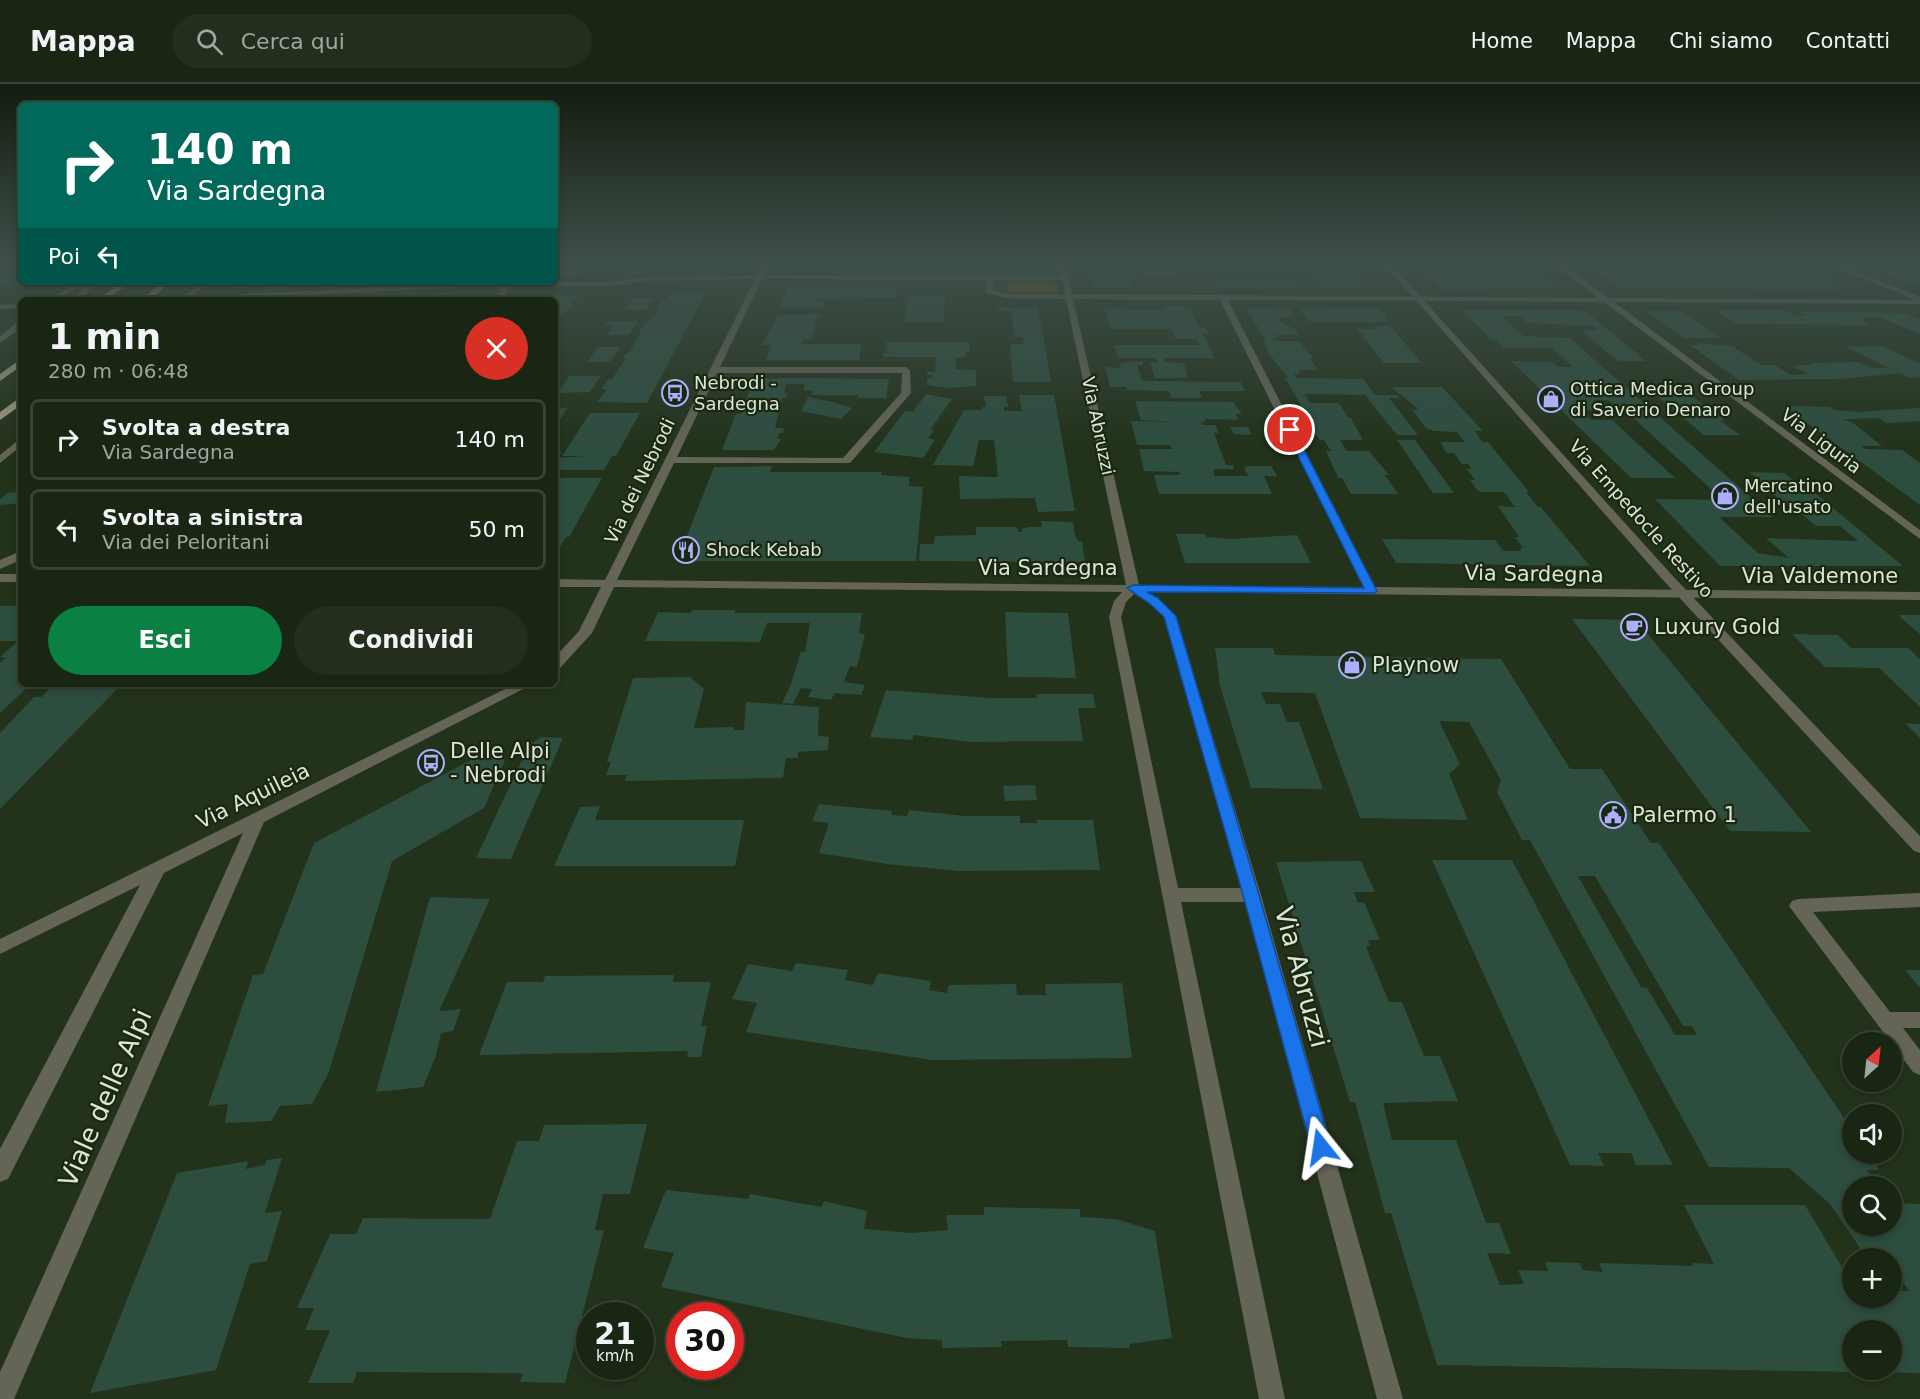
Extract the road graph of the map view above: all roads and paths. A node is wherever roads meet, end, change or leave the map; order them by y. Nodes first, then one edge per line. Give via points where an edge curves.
1 (736, 325) edge
2 (1076, 325) edge
3 (1237, 325) edge
4 (1444, 325) edge
5 (1639, 325) edge
6 (18, 326) edge
7 (0, 340) edge
8 (18, 364) edge
9 (713, 370) junction
10 (0, 378) edge
11 (18, 402) edge
12 (0, 417) edge
13 (18, 444) edge
14 (0, 460) edge
15 (669, 460) junction
16 (1920, 536) edge
17 (18, 556) edge
18 (0, 565) edge
19 (0, 578) edge
20 (18, 578) edge
21 (558, 583) edge
22 (609, 584) junction
23 (1133, 588) junction
24 (1371, 591) junction
25 (1684, 595) junction
26 (1920, 596) edge
27 (558, 662) edge
28 (520, 687) edge
29 (257, 819) junction
30 (1920, 847) edge
31 (157, 869) junction
32 (1172, 895) junction
33 (1251, 895) junction
34 (1920, 900) edge
35 (0, 946) edge
36 (1884, 1020) junction
37 (1920, 1020) edge
38 (1920, 1066) edge
39 (0, 1171) edge
40 (1, 1399) edge
41 (1272, 1399) edge
42 (1390, 1399) edge

1 - 9 street, Via dei Nebrodi
2 - 23 street, Via Abruzzi
3 - 24 street
4 - 25 street, Via Empedocle Restivo
5 - 16 street, Via Liguria
6 - 7 street
8 - 10 main road
9 - 15 street, Via dei Nebrodi
9 - 15 street via 906,370 906,393 846,461
11 - 12 main road
13 - 14 street
15 - 22 street, Via dei Nebrodi
17 - 18 street
19 - 20 street
21 - 22 street, Via Sardegna
22 - 23 street, Via Sardegna
22 - 27 street via 585,633
23 - 24 street, Via Sardegna
23 - 32 street via 1120,601 1116,617
23 - 33 street, Via Abruzzi via 1154,600 1170,616
24 - 25 street, Via Sardegna
25 - 26 street, Via Valdemone
25 - 30 street, Via Empedocle Restivo
28 - 29 street, Via Aquileia
29 - 31 street, Via Aquileia
29 - 40 street, Viale delle Alpi
31 - 35 street, Via Aquileia
31 - 39 street
32 - 33 street
32 - 41 street
33 - 42 street, Via Abruzzi
34 - 36 street via 1798,906
36 - 37 street
36 - 38 street

